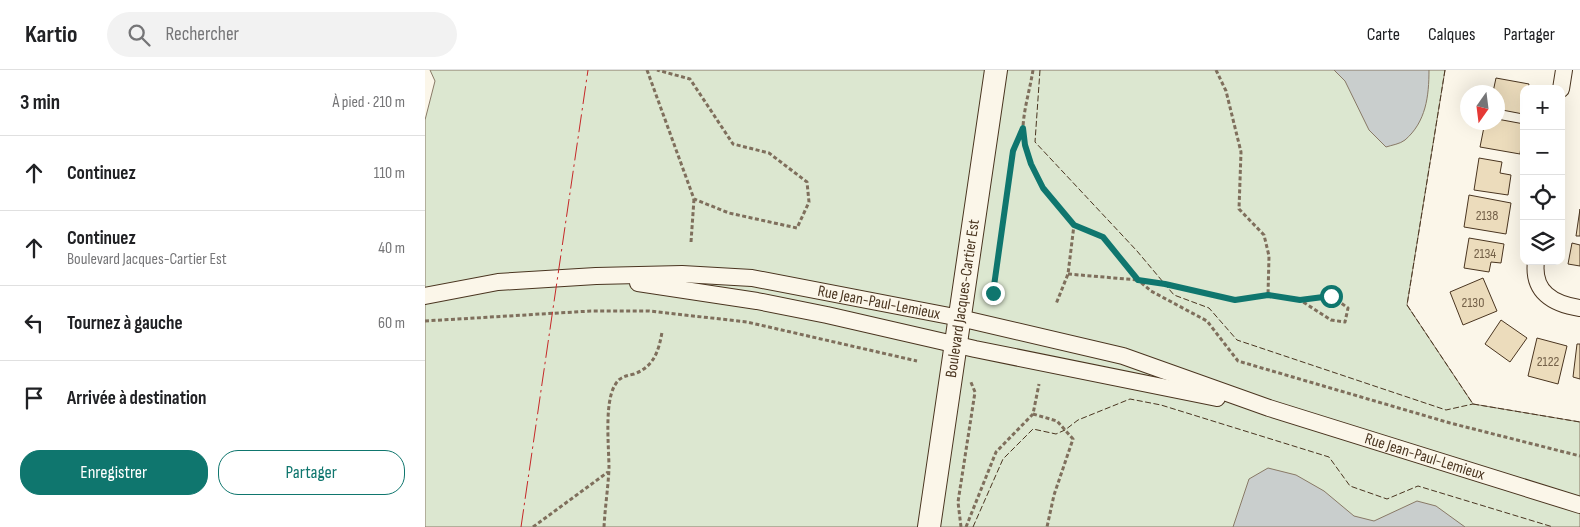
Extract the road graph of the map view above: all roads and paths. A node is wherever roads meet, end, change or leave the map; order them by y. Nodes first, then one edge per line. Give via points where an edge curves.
1 (647, 70) edge
2 (657, 70) edge
3 (996, 70) edge
4 (1033, 70) edge
5 (1216, 70) edge
6 (1564, 70) edge
7 (1562, 85) edge
8 (1023, 128) junction
9 (695, 199) junction
10 (1074, 225) junction
11 (691, 242) dead end
12 (1535, 265) edge
13 (1068, 274) junction
14 (597, 276) junction
15 (1138, 280) junction
16 (993, 293) dead end
17 (1268, 295) junction
18 (425, 296) edge
19 (1300, 300) junction
20 (1056, 304) dead end
21 (1580, 308) edge
22 (960, 318) junction
23 (425, 321) edge
24 (662, 332) dead end
25 (957, 345) junction
26 (917, 361) dead end
27 (970, 379) dead end
28 (1039, 384) dead end
29 (1269, 408) junction
30 (1033, 414) junction
31 (1580, 456) edge
32 (609, 471) junction
33 (1580, 505) edge
34 (533, 527) edge
35 (605, 527) edge
36 (929, 527) edge
37 (961, 527) edge
38 (966, 527) edge
39 (1047, 527) edge

1 - 9 path
2 - 9 path via 690,79 733,144 769,153 807,182 809,202 797,228 729,213
3 - 22 main road, Boulevard Jacques-Cartier Est
4 - 8 path
5 - 17 path via 1226,91 1241,152 1239,209 1264,235 1269,256
6 - 7 street
8 - 10 path via 1031,164 1043,188
8 - 16 path via 1013,151
9 - 11 path
10 - 13 path
10 - 15 path via 1103,237
12 - 21 street via 1534,273 1544,294 1563,306
13 - 15 path
13 - 20 path
14 - 18 street, Rue Jean-Paul-Lemieux via 498,282
14 - 22 street, Rue Jean-Paul-Lemieux via 682,274 752,278
14 - 25 street, Rue Jean-Paul-Lemieux via 757,301
15 - 17 path via 1235,300
15 - 31 path via 1151,291 1207,321 1238,361 1450,423
17 - 19 path
19 - 19 path via 1331,320 1345,322 1348,308 1331,296
22 - 25 main road, Boulevard Jacques-Cartier Est
22 - 29 street, Rue Jean-Paul-Lemieux via 1123,356
23 - 26 path via 591,311 649,311 747,322
24 - 32 path via 659,349 650,364 624,376 611,392
25 - 29 street, Rue Jean-Paul-Lemieux
25 - 36 main road, Boulevard Jacques-Cartier Est
27 - 37 path via 975,392 958,502
28 - 30 path
29 - 33 street, Rue Jean-Paul-Lemieux
30 - 38 path via 996,452
30 - 39 path via 1057,421 1073,439
32 - 34 path
32 - 35 path

